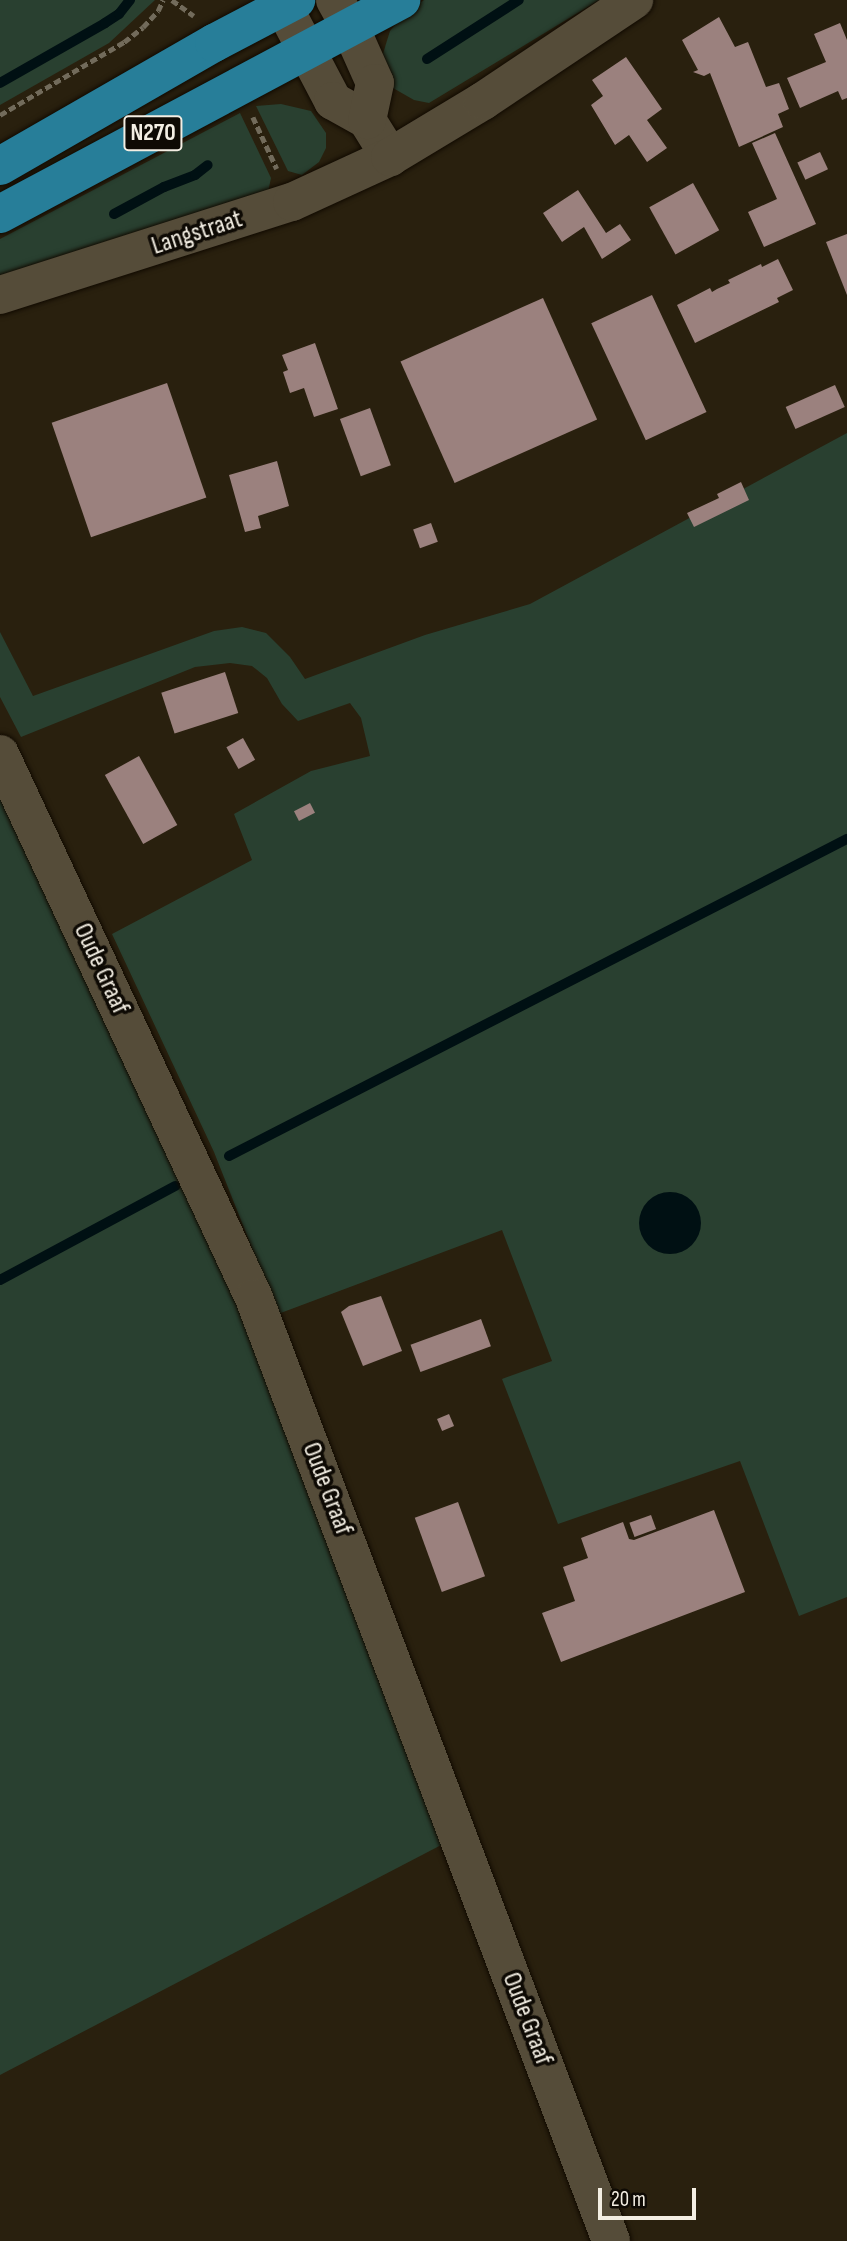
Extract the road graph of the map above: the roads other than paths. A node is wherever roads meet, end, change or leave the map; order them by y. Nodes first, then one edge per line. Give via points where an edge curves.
1 (401, 0) edge
2 (634, 0) edge
3 (286, 2) edge
4 (342, 13) edge
5 (305, 51) junction
6 (367, 120) junction
7 (390, 157) junction
8 (0, 166) edge
9 (0, 214) edge
10 (0, 295) edge
11 (0, 754) edge
12 (611, 2241) edge

1 - 4 main road, N270
2 - 7 street, Langstraat
3 - 5 street
3 - 8 main road, N270
4 - 5 main road, N270
4 - 6 street via 375,83
5 - 6 street via 333,101
5 - 9 main road, N270
6 - 7 street
7 - 10 street, Langstraat via 292,202
11 - 12 street, Oude Graaf via 254,1298

